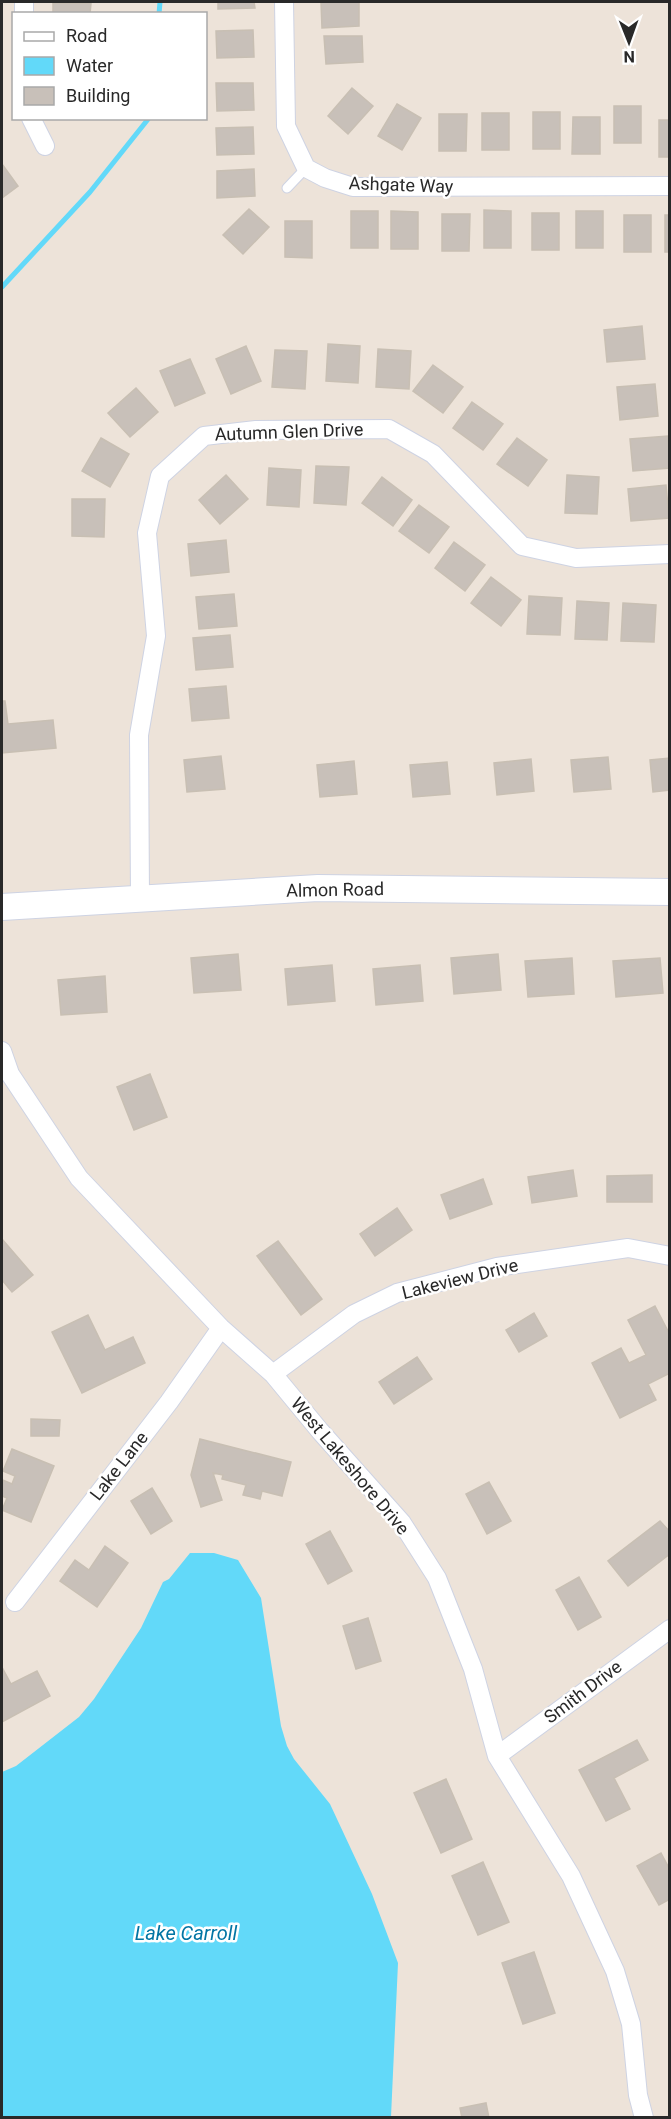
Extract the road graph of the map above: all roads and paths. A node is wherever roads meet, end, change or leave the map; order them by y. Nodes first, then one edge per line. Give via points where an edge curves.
1 (284, 2) edge
2 (32, 120) edge
3 (45, 146) dead end
4 (306, 168) junction
5 (669, 186) edge
6 (287, 188) dead end
7 (669, 554) edge
8 (669, 892) edge
9 (140, 899) junction
10 (2, 907) edge
11 (2, 1052) edge
12 (669, 1256) edge
13 (221, 1328) junction
14 (273, 1374) junction
15 (15, 1602) dead end
16 (669, 1629) edge
17 (497, 1756) junction
18 (644, 2118) edge

1 - 4 street via 286,126
2 - 3 street
4 - 5 street, Ashgate Way via 353,187
4 - 6 lane
7 - 9 street, Autumn Glen Drive via 576,558 522,546 433,454 389,429 256,430 204,436 160,476 147,533 156,636 139,735
8 - 9 street, Almon Road via 318,888
9 - 10 street, Almon Road
11 - 13 street, West Lakeshore Drive via 10,1074 79,1178
12 - 14 street, Lakeview Drive via 627,1248 497,1267 397,1293 354,1314
13 - 14 street, West Lakeshore Drive
13 - 15 street, Lake Lane
14 - 17 street, West Lakeshore Drive via 402,1523 437,1578 474,1669
16 - 17 street, Smith Drive
17 - 18 street, West Lakeshore Drive via 571,1876 615,1971 631,2024

